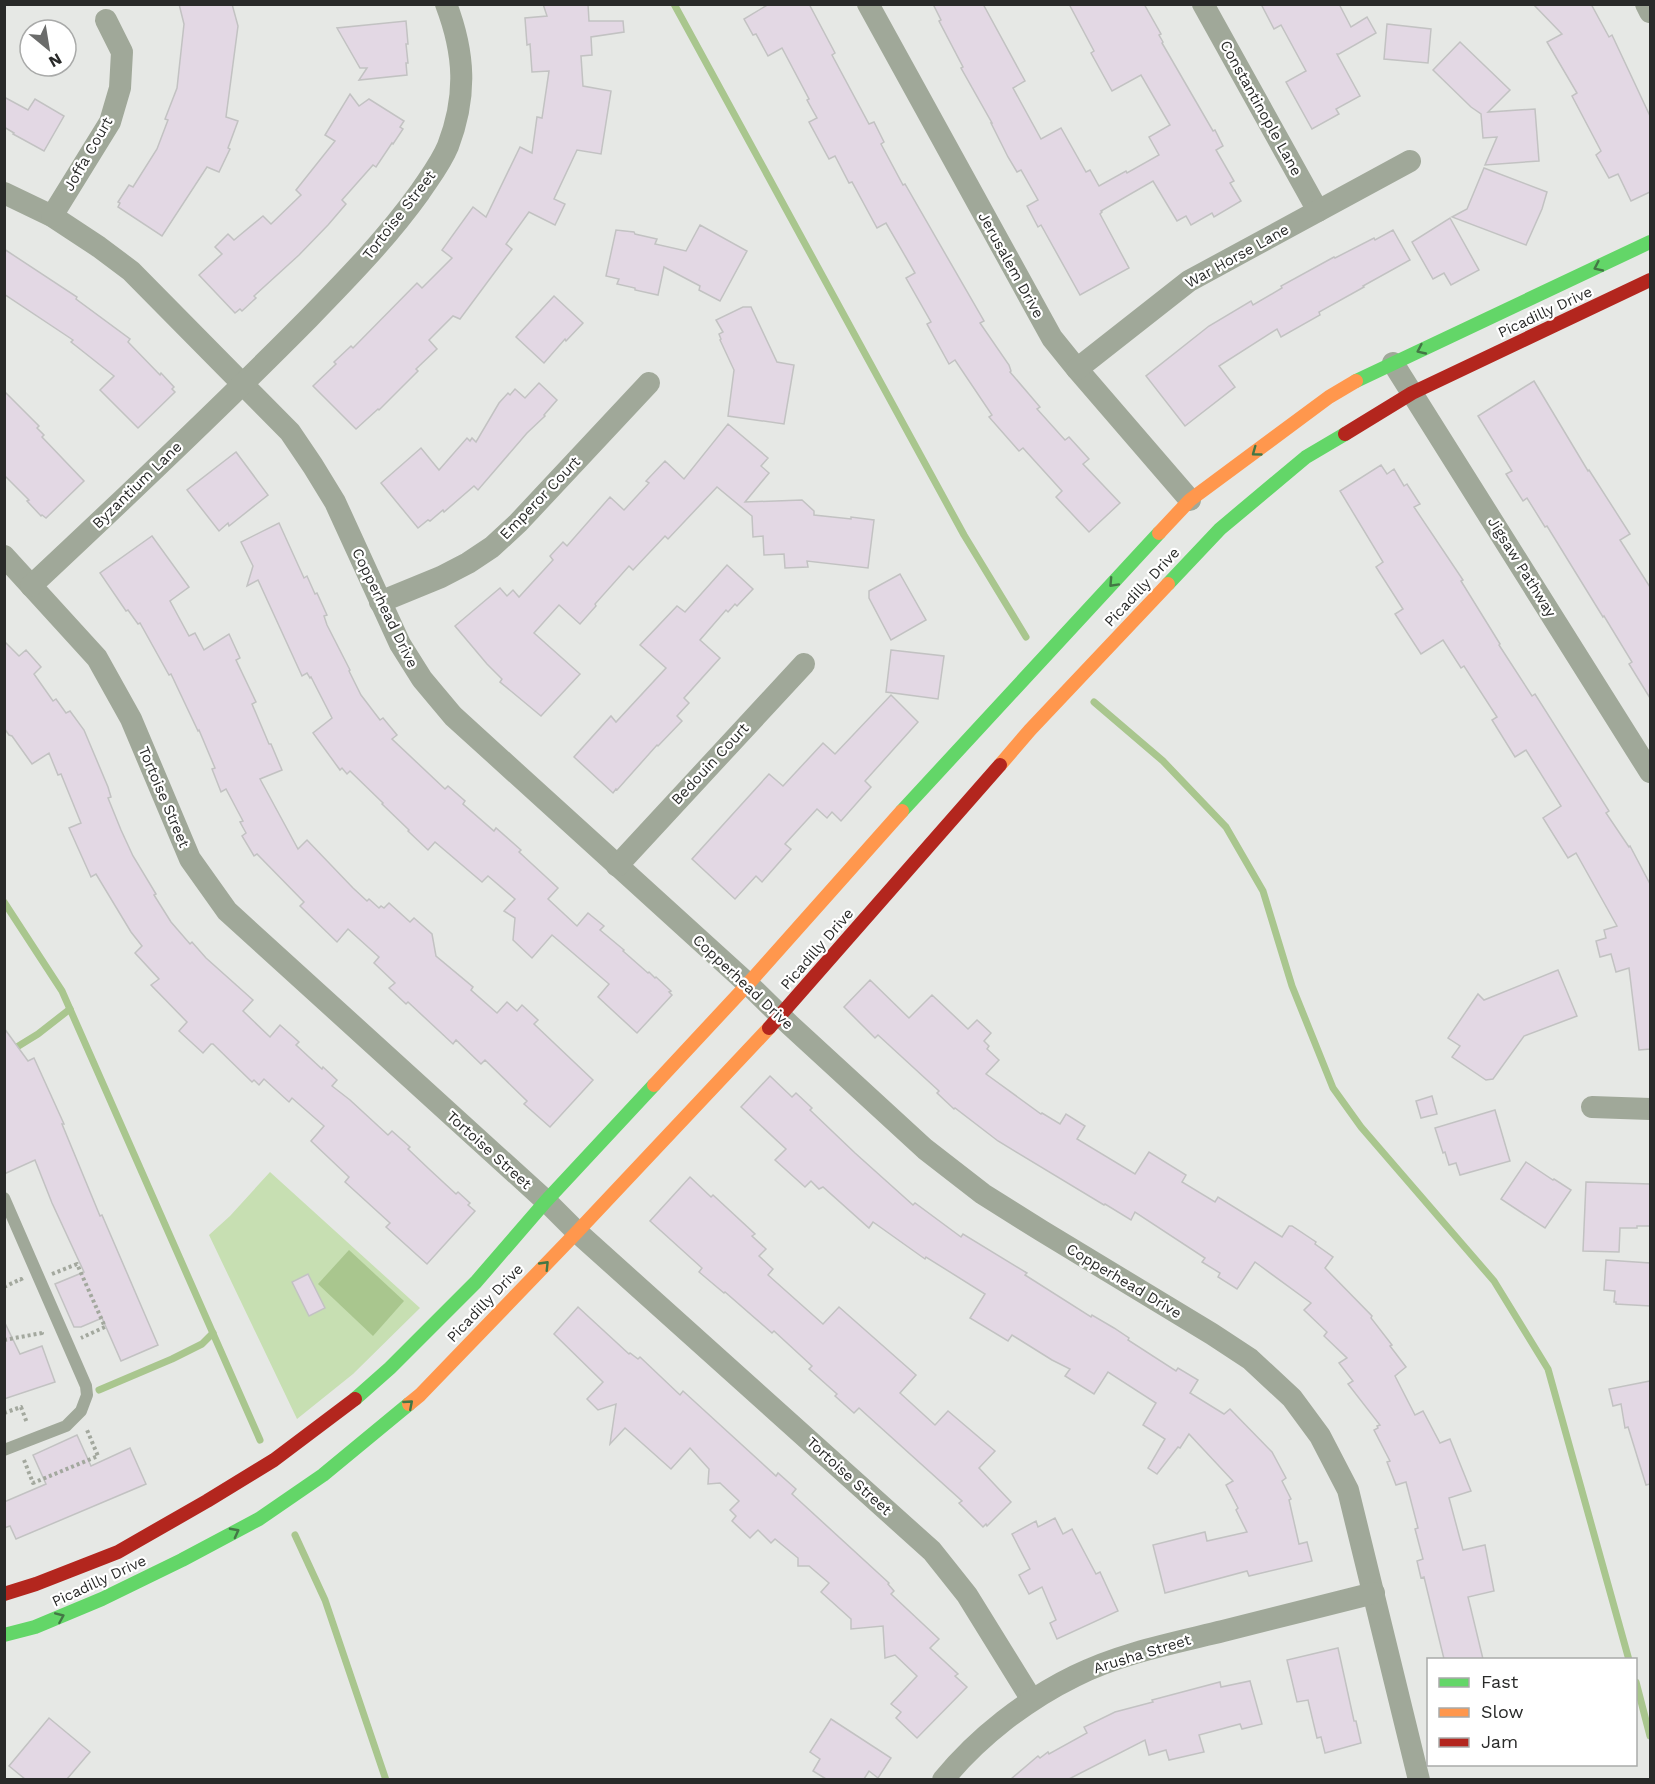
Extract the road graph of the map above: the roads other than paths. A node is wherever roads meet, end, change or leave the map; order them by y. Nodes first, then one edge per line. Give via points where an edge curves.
1 (446, 4) edge
2 (868, 4) edge
3 (1203, 4) edge
4 (1646, 4) edge
5 (1650, 12) edge
6 (106, 20) dead end
7 (1410, 161) dead end
8 (4, 193) edge
9 (1318, 211) junction
10 (52, 216) junction
11 (1650, 242) edge
12 (1650, 280) edge
13 (1393, 363) junction
14 (1077, 369) junction
15 (649, 383) dead end
16 (243, 384) junction
17 (1412, 393) junction
18 (1190, 500) junction
19 (4, 556) edge
20 (31, 586) junction
21 (380, 602) junction
22 (804, 664) dead end
23 (1650, 772) edge
24 (617, 866) junction
25 (747, 984) junction
26 (780, 1016) junction
27 (1592, 1107) dead end
28 (1650, 1108) edge
29 (4, 1198) edge
30 (546, 1201) junction
31 (577, 1232) junction
32 (4, 1450) edge
33 (1374, 1593) junction
34 (4, 1594) edge
35 (4, 1635) edge
36 (1032, 1700) junction
37 (943, 1779) edge
38 (1419, 1779) edge

1 - 16 street, Tortoise Street via 456,29 462,93 457,121 436,169 368,258
2 - 14 street, Jerusalem Drive via 1038,315
3 - 9 street, Constantinople Lane
4 - 5 street
6 - 10 street, Joffa Court via 122,52 120,88 110,122
7 - 9 street, War Horse Lane
8 - 10 street, Copperhead Drive
9 - 14 street, War Horse Lane via 1189,281
10 - 16 street, Copperhead Drive via 131,271
11 -> 13 street, Picadilly Drive
12 - 17 street, Picadilly Drive
13 - 17 street, Jigsaw Pathway
13 -> 18 street, Picadilly Drive via 1329,397
14 - 18 street, Jerusalem Drive
15 - 21 street, Emperor Court via 492,547 441,577
16 - 20 street, Byzantium Lane
16 - 21 street, Copperhead Drive via 290,432 313,466 335,502
17 - 23 street, Jigsaw Pathway
17 - 26 street, Picadilly Drive via 1306,457 1220,529 1030,730
18 -> 25 street, Picadilly Drive via 891,822
19 - 20 street, Tortoise Street
20 - 30 street, Tortoise Street via 97,658 131,719 190,859 227,911
21 - 24 street, Copperhead Drive via 422,679 453,716
22 - 24 street, Bedouin Court
24 - 25 street, Copperhead Drive
25 - 26 street, Copperhead Drive
25 - 30 street, Picadilly Drive
26 - 31 street, Picadilly Drive
26 - 33 street, Copperhead Drive via 925,1149 983,1194 1250,1359 1292,1398 1320,1436 1348,1490
27 - 28 street
29 - 32 lane via 87,1395 81,1411 66,1426
30 - 31 street, Tortoise Street
30 - 34 street, Picadilly Drive via 476,1282 355,1406 274,1460 118,1552
35 -> 31 street, Picadilly Drive via 35,1627 102,1599 182,1560 259,1519 323,1475 374,1428 420,1395
31 - 36 street, Tortoise Street via 932,1551 967,1595
33 - 36 street, Arusha Street via 1143,1652 1076,1676
33 - 38 street, Copperhead Drive
36 - 37 street, Arusha Street via 988,1733

